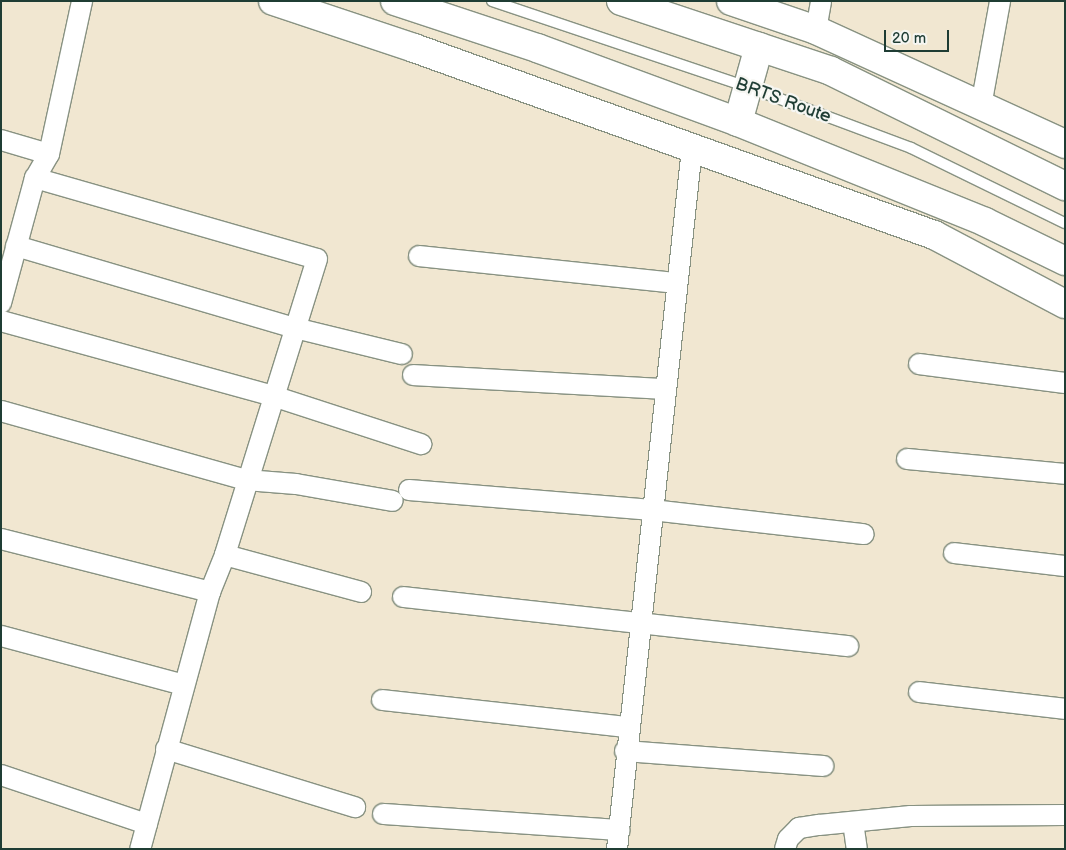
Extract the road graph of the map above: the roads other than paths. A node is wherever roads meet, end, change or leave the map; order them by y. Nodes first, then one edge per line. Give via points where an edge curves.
1 (82, 1) edge
2 (273, 1) edge
3 (395, 1) edge
4 (492, 1) edge
5 (621, 1) edge
6 (731, 1) edge
7 (821, 1) edge
8 (1000, 1) edge
9 (816, 30) junction
10 (759, 47) junction
11 (748, 87) junction
12 (982, 106) junction
13 (738, 122) junction
14 (1, 140) edge
15 (1065, 144) edge
16 (692, 148) junction
17 (48, 154) junction
18 (35, 178) junction
19 (1065, 186) edge
20 (1065, 223) edge
21 (16, 246) junction
22 (419, 256) dead end
23 (1065, 261) edge
24 (6, 268) edge
25 (677, 283) junction
26 (1, 303) edge
27 (1065, 304) edge
28 (1, 321) edge
29 (295, 328) junction
30 (402, 354) dead end
31 (919, 364) dead end
32 (413, 374) dead end
33 (1065, 383) edge
34 (665, 389) junction
35 (273, 396) junction
36 (1, 410) edge
37 (421, 444) dead end
38 (907, 459) dead end
39 (1065, 474) edge
40 (246, 480) junction
41 (652, 510) junction
42 (864, 534) dead end
43 (1, 539) edge
44 (954, 553) dead end
45 (225, 556) junction
46 (1065, 566) edge
47 (210, 592) junction
48 (361, 592) dead end
49 (403, 596) dead end
50 (639, 624) junction
51 (1, 636) edge
52 (848, 646) dead end
53 (184, 685) junction
54 (919, 692) dead end
55 (382, 700) dead end
56 (1065, 709) edge
57 (628, 727) junction
58 (166, 749) junction
59 (626, 751) junction
60 (823, 766) dead end
61 (1, 775) edge
62 (355, 807) dead end
63 (383, 814) dead end
64 (1065, 815) edge
65 (853, 822) junction
66 (147, 824) junction
67 (618, 839) edge
68 (140, 849) edge
69 (785, 849) edge
70 (857, 849) edge

1 - 17 street
2 - 16 main road
3 - 13 main road via 537,48
4 - 11 lane, BRTS Route
5 - 10 main road
6 - 9 main road
7 - 9 street
8 - 12 street
9 - 12 main road
10 - 11 main road
10 - 19 main road via 831,71
11 - 13 main road
11 - 20 lane, BRTS Route via 911,148
12 - 15 main road
13 - 23 main road via 985,222
14 - 17 street
16 - 25 street
16 - 27 main road via 934,235
17 - 18 street
18 - 21 street
18 - 29 street via 317,259
21 - 24 street
21 - 29 street
22 - 25 street
24 - 26 street
25 - 34 street
28 - 35 street
29 - 30 street
29 - 35 street
31 - 33 street
32 - 34 street
34 - 41 street
35 - 37 street
35 - 40 street
36 - 40 street
38 - 39 street
40 - 41 street via 401,495
40 - 45 street
41 - 42 street
41 - 50 street
43 - 47 street
44 - 46 street
45 - 47 street
45 - 48 street
47 - 53 street
49 - 50 street
50 - 52 street
50 - 57 street
51 - 53 street
53 - 58 street
54 - 56 street
55 - 57 street
57 - 59 street
58 - 62 street
58 - 66 street
59 - 60 street
59 - 67 street
61 - 66 street
63 - 67 street
64 - 65 street via 911,816
65 - 69 street via 800,828 788,839
65 - 70 street
66 - 68 street

